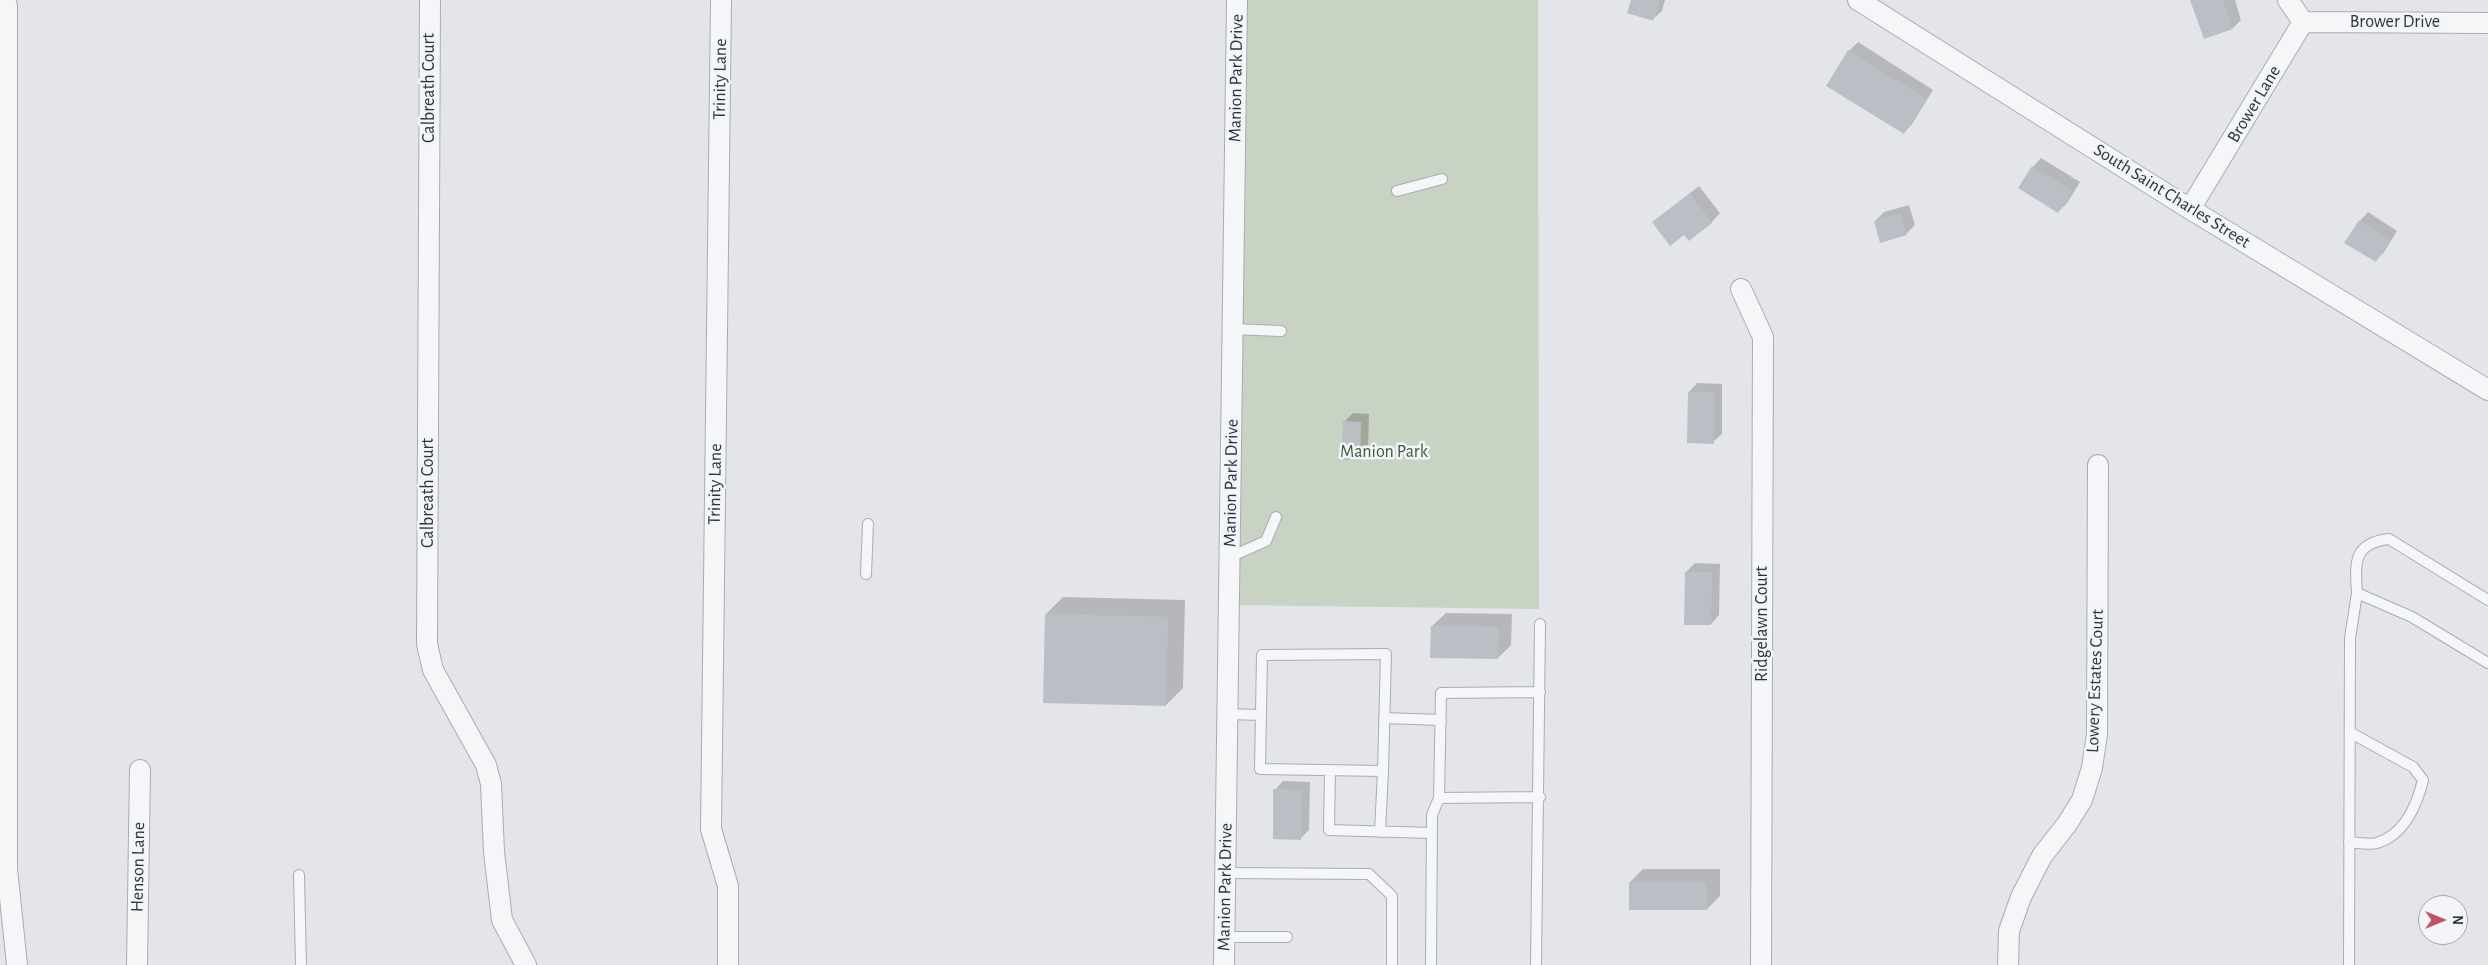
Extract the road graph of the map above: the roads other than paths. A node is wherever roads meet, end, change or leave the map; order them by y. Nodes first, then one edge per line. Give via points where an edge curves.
1 (430, 0) edge
2 (721, 0) edge
3 (1237, 0) edge
4 (1858, 0) edge
5 (2288, 0) edge
6 (7, 5) dead end
7 (2303, 22) junction
8 (2488, 23) edge
9 (1442, 179) dead end
10 (1397, 191) dead end
11 (2190, 209) junction
12 (1741, 289) dead end
13 (1232, 329) junction
14 (1280, 331) dead end
15 (2488, 390) edge
16 (2098, 465) dead end
17 (1276, 517) dead end
18 (868, 524) dead end
19 (1230, 557) junction
20 (866, 574) dead end
21 (2357, 593) junction
22 (2488, 600) edge
23 (1540, 624) dead end
24 (2488, 662) edge
25 (1540, 692) junction
26 (1227, 714) junction
27 (1261, 715) junction
28 (1384, 718) junction
29 (1441, 720) junction
30 (2351, 733) junction
31 (140, 770) dead end
32 (1330, 770) junction
33 (1382, 772) junction
34 (1540, 797) junction
35 (1439, 798) junction
36 (1380, 832) junction
37 (1432, 832) junction
38 (2349, 842) junction
39 (1225, 874) junction
40 (299, 875) dead end
41 (1224, 937) junction
42 (1287, 937) dead end
43 (17, 965) edge
44 (137, 965) edge
45 (301, 965) edge
46 (526, 965) edge
47 (728, 965) edge
48 (1224, 965) edge
49 (1392, 965) edge
50 (1431, 965) edge
51 (1536, 965) edge
52 (1761, 965) edge
53 (2008, 965) edge
54 (2349, 965) edge

1 - 46 street, Calbreath Court via 427,644 433,670 486,765 492,784 494,852 502,920
2 - 47 street, Trinity Lane via 711,829 728,886
3 - 13 street, Manion Park Drive
4 - 11 street, South Saint Charles Street
5 - 7 street
6 - 43 street via 8,869
7 - 8 street, Brower Drive
7 - 11 street, Brower Lane
9 - 10 lane
11 - 15 street, South Saint Charles Street
12 - 52 street, Ridgelawn Court via 1763,337
13 - 14 lane
13 - 19 street, Manion Park Drive
16 - 53 street, Lowery Estates Court via 2096,734 2092,768 2082,800 2042,856 2021,897 2009,931
17 - 19 lane via 1266,541
18 - 20 lane
19 - 26 street, Manion Park Drive
21 - 22 lane via 2355,572 2360,552 2372,541 2389,539
21 - 24 lane via 2412,617
21 - 30 lane via 2350,638
23 - 25 lane
25 - 29 lane via 1441,693
25 - 34 lane
26 - 27 lane
26 - 39 street, Manion Park Drive
27 - 28 lane via 1262,655 1386,654
27 - 32 lane via 1260,769
28 - 29 lane
28 - 33 lane
29 - 35 lane
30 - 38 lane
30 - 38 lane via 2413,767 2424,780 2419,799 2396,834 2376,843
31 - 44 street, Henson Lane
32 - 33 lane
32 - 36 lane via 1329,830
33 - 36 lane
34 - 35 lane
34 - 51 lane
35 - 37 lane via 1432,815
36 - 37 lane
37 - 50 lane
38 - 54 lane
39 - 41 street, Manion Park Drive
39 - 49 lane via 1369,874 1392,896
40 - 45 lane
41 - 42 lane
41 - 48 street, Manion Park Drive

